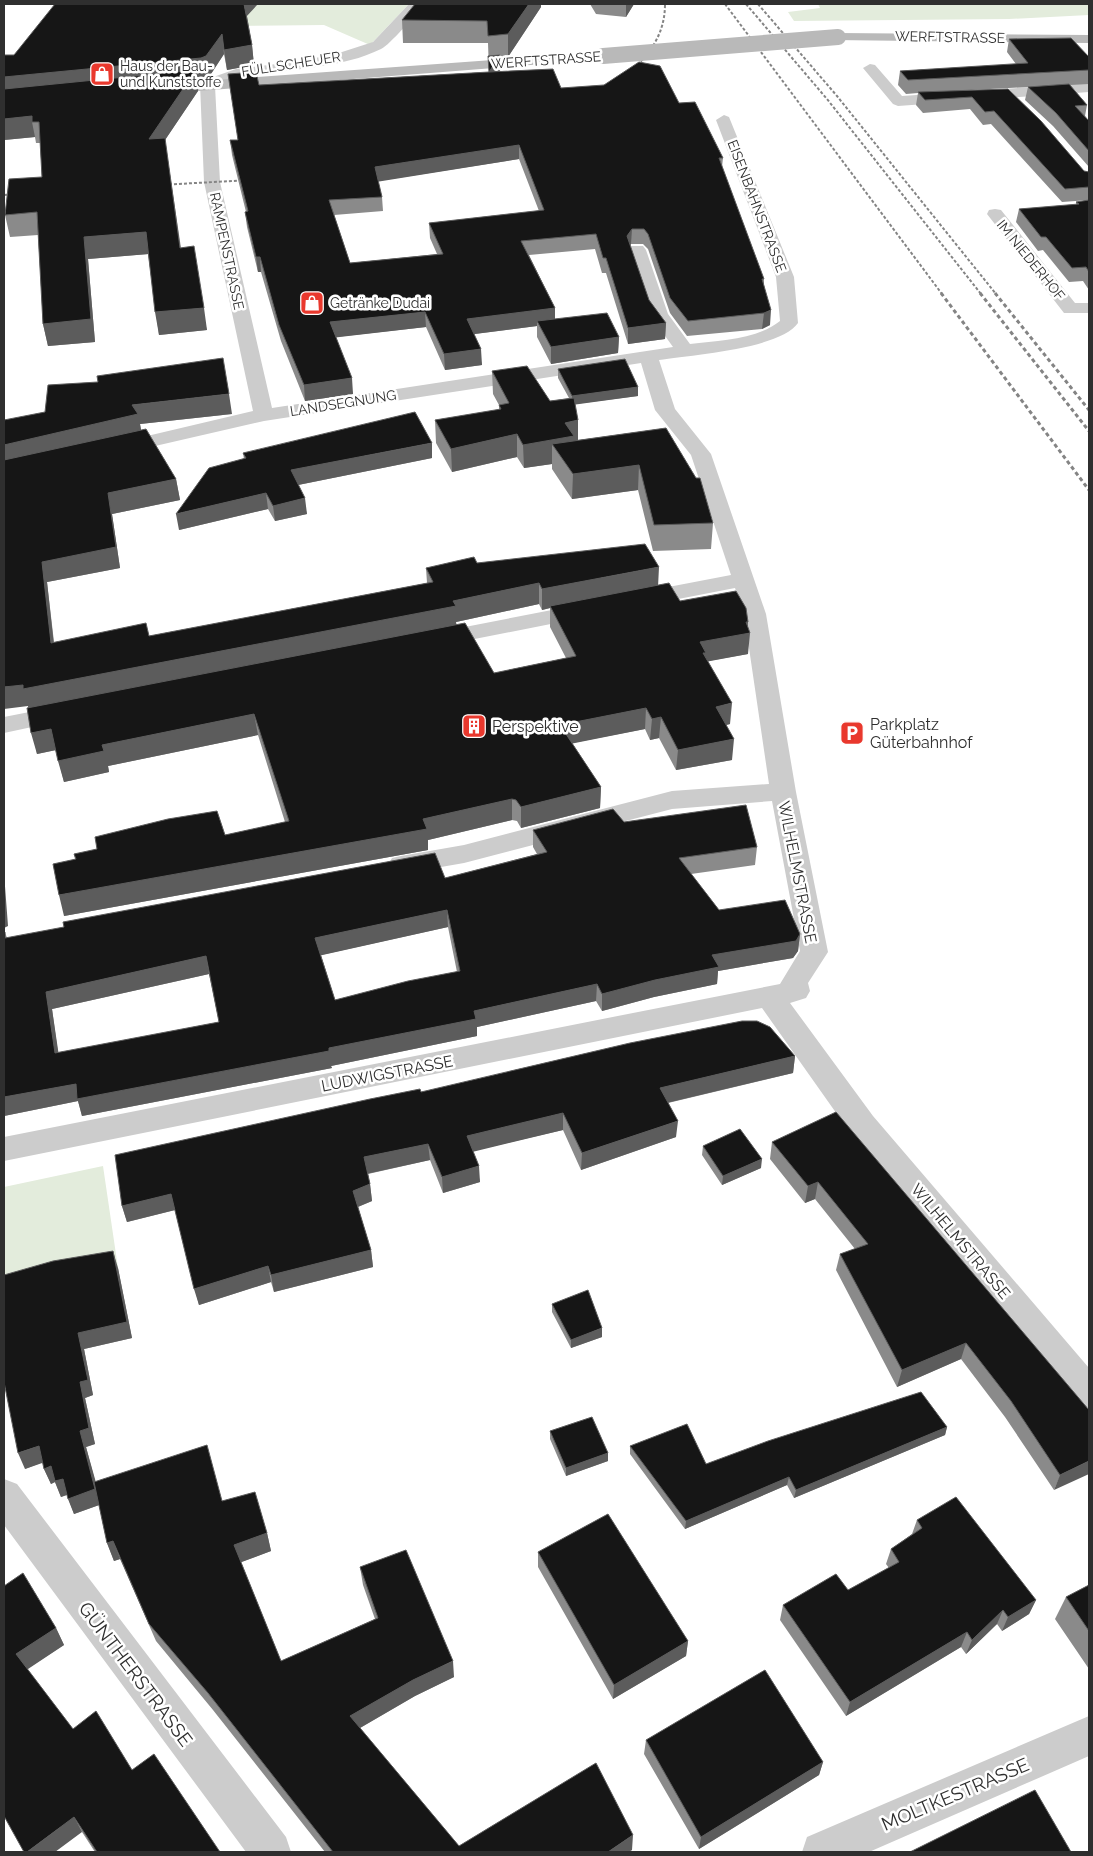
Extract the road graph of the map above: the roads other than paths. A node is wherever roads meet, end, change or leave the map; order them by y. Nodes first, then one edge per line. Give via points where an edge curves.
1 (416, 4) edge
2 (1089, 39) edge
3 (870, 68) dead end
4 (207, 84) junction
5 (1089, 88) edge
6 (144, 90) edge
7 (1010, 96) junction
8 (1022, 107) edge
9 (724, 120) dead end
10 (1014, 213) dead end
11 (637, 250) dead end
12 (1089, 308) edge
13 (789, 323) joint
14 (686, 351) junction
15 (649, 357) junction
16 (264, 415) junction
17 (100, 452) edge
18 (744, 579) junction
19 (413, 645) edge
20 (82, 710) edge
21 (4, 725) edge
22 (783, 792) junction
23 (377, 870) edge
24 (769, 996) junction
25 (4, 1149) edge
26 (1089, 1393) edge
27 (4, 1496) edge
28 (1089, 1736) edge
29 (270, 1852) edge
30 (822, 1852) edge

1 - 4 street, FÜLLSCHEUER via 378,45 302,65 236,72
2 - 4 street, WERFTSTRASSE, bridge via 838,37
3 - 7 street via 898,101
4 - 6 street, WERFTSTRASSE
4 - 16 street, RAMPENSTRASSE via 212,182
5 - 7 street via 1042,90
7 - 8 street
9 - 13 street, EISENBAHNSTRASSE via 785,278
10 - 12 street, IM NIEDERHOF via 995,214 1070,309
11 - 14 street via 659,315
13 - 14 street, LANDSEGNUNG via 776,333 747,341
14 - 15 street, LANDSEGNUNG
15 - 16 street, LANDSEGNUNG
15 - 18 street, WILHELMSTRASSE via 664,410 702,454
16 - 17 street, LANDSEGNUNG
18 - 19 street
18 - 22 street, WILHELMSTRASSE via 754,614
20 - 21 street
22 - 23 street via 672,800 464,854
22 - 24 street, WILHELMSTRASSE via 814,952 794,982 796,991
24 - 25 street, LUDWIGSTRASSE
24 - 26 street, WILHELMSTRASSE via 862,1125
27 - 29 street, GÜNTHERSTRASSE
28 - 30 street, MOLTKESTRASSE

